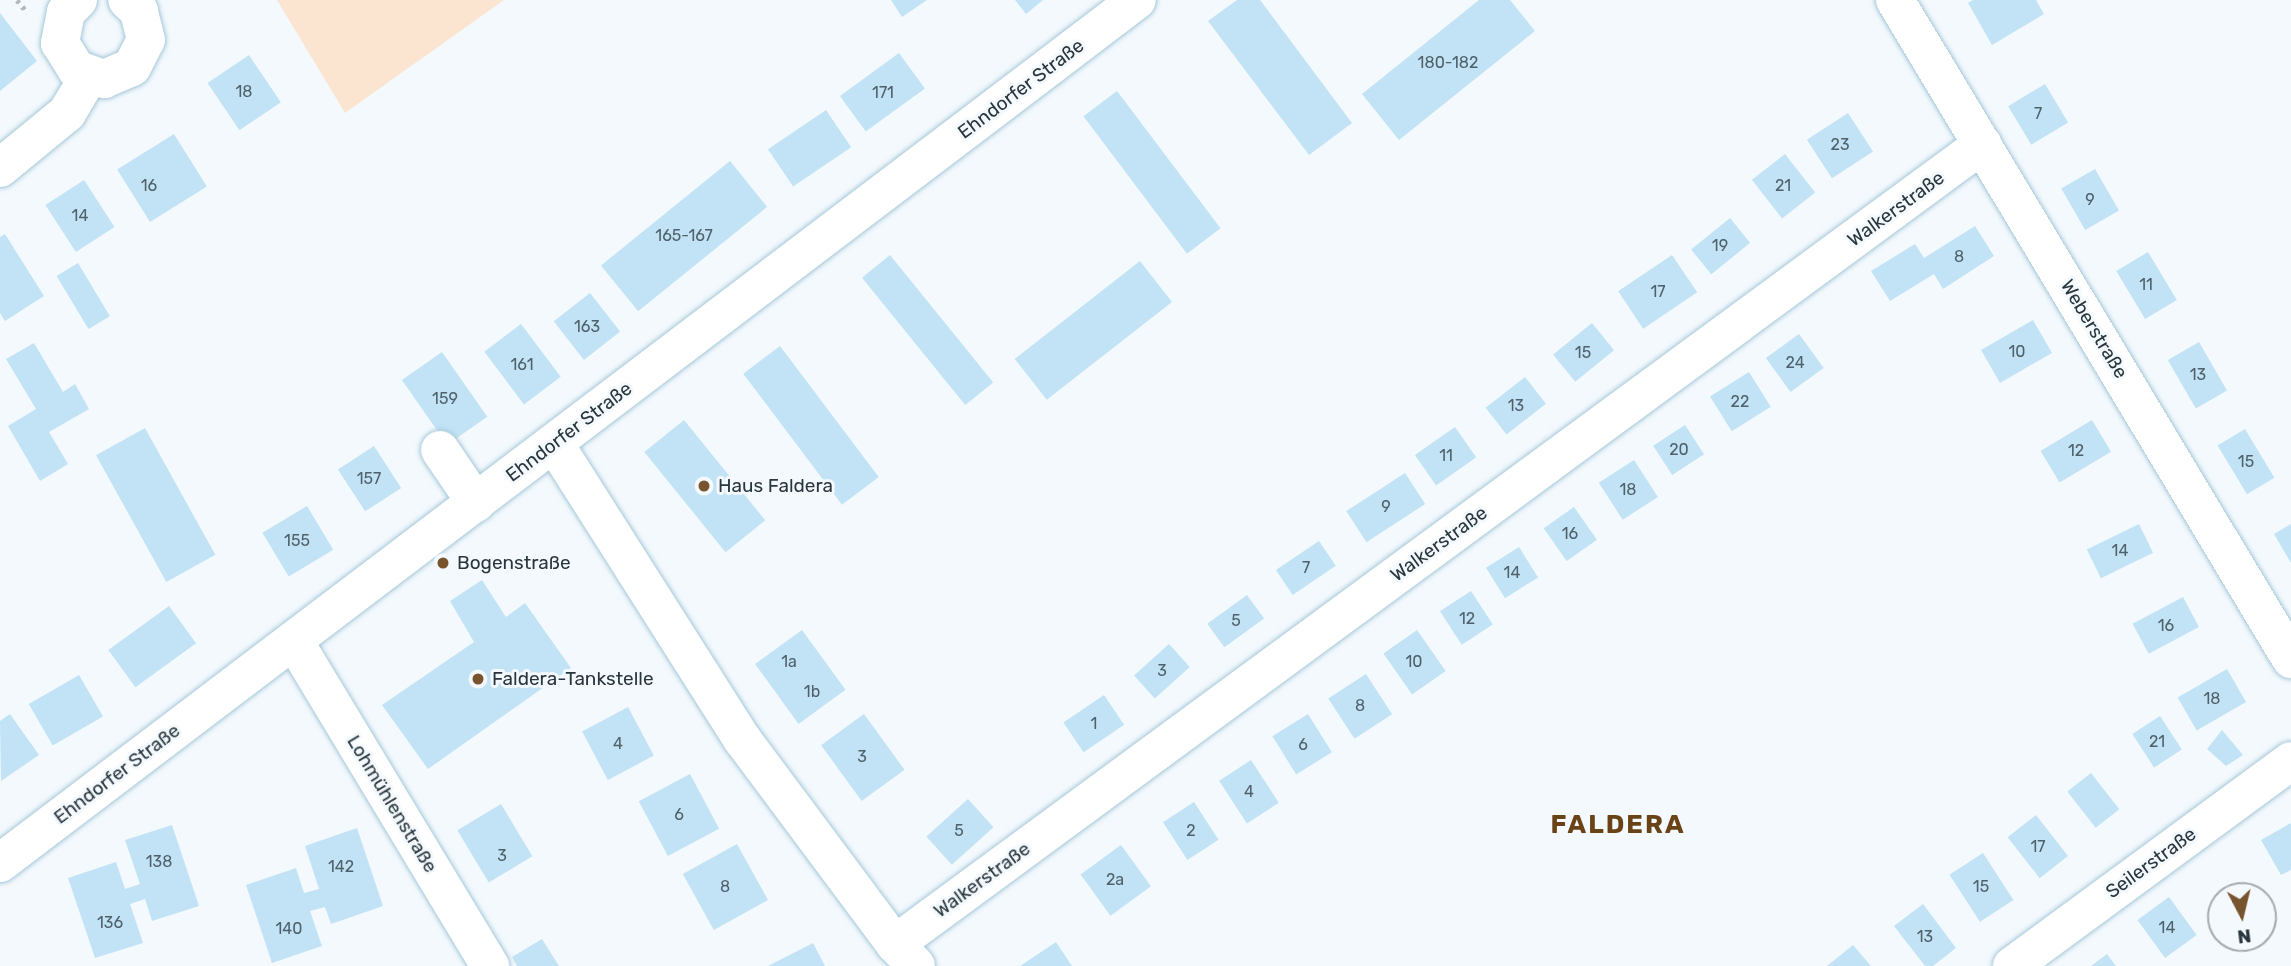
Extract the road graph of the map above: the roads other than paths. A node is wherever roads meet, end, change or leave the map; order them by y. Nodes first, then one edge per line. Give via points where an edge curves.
1 (78, 0) edge
2 (127, 0) edge
3 (1138, 0) edge
4 (1895, 0) edge
5 (89, 76) junction
6 (1983, 144) junction
7 (0, 169) edge
8 (554, 443) junction
9 (440, 450) dead end
10 (476, 503) junction
11 (294, 641) junction
12 (2291, 659) edge
13 (2291, 761) edge
14 (0, 863) edge
15 (905, 955) edge
16 (490, 966) edge
17 (2011, 966) edge

1 - 5 street via 66,12 60,43 76,69
2 - 5 street via 145,25 141,55 119,75
3 - 8 street, Ehndorfer Straße
4 - 6 street, Weberstraße
5 - 7 street via 67,113
6 - 12 street, Weberstraße
6 - 15 street, Walkerstraße
8 - 10 street, Ehndorfer Straße
8 - 15 street via 742,740
9 - 10 street
10 - 11 street, Ehndorfer Straße
11 - 14 street, Ehndorfer Straße
11 - 16 street, Lohmühlenstraße
13 - 17 street, Seilerstraße

